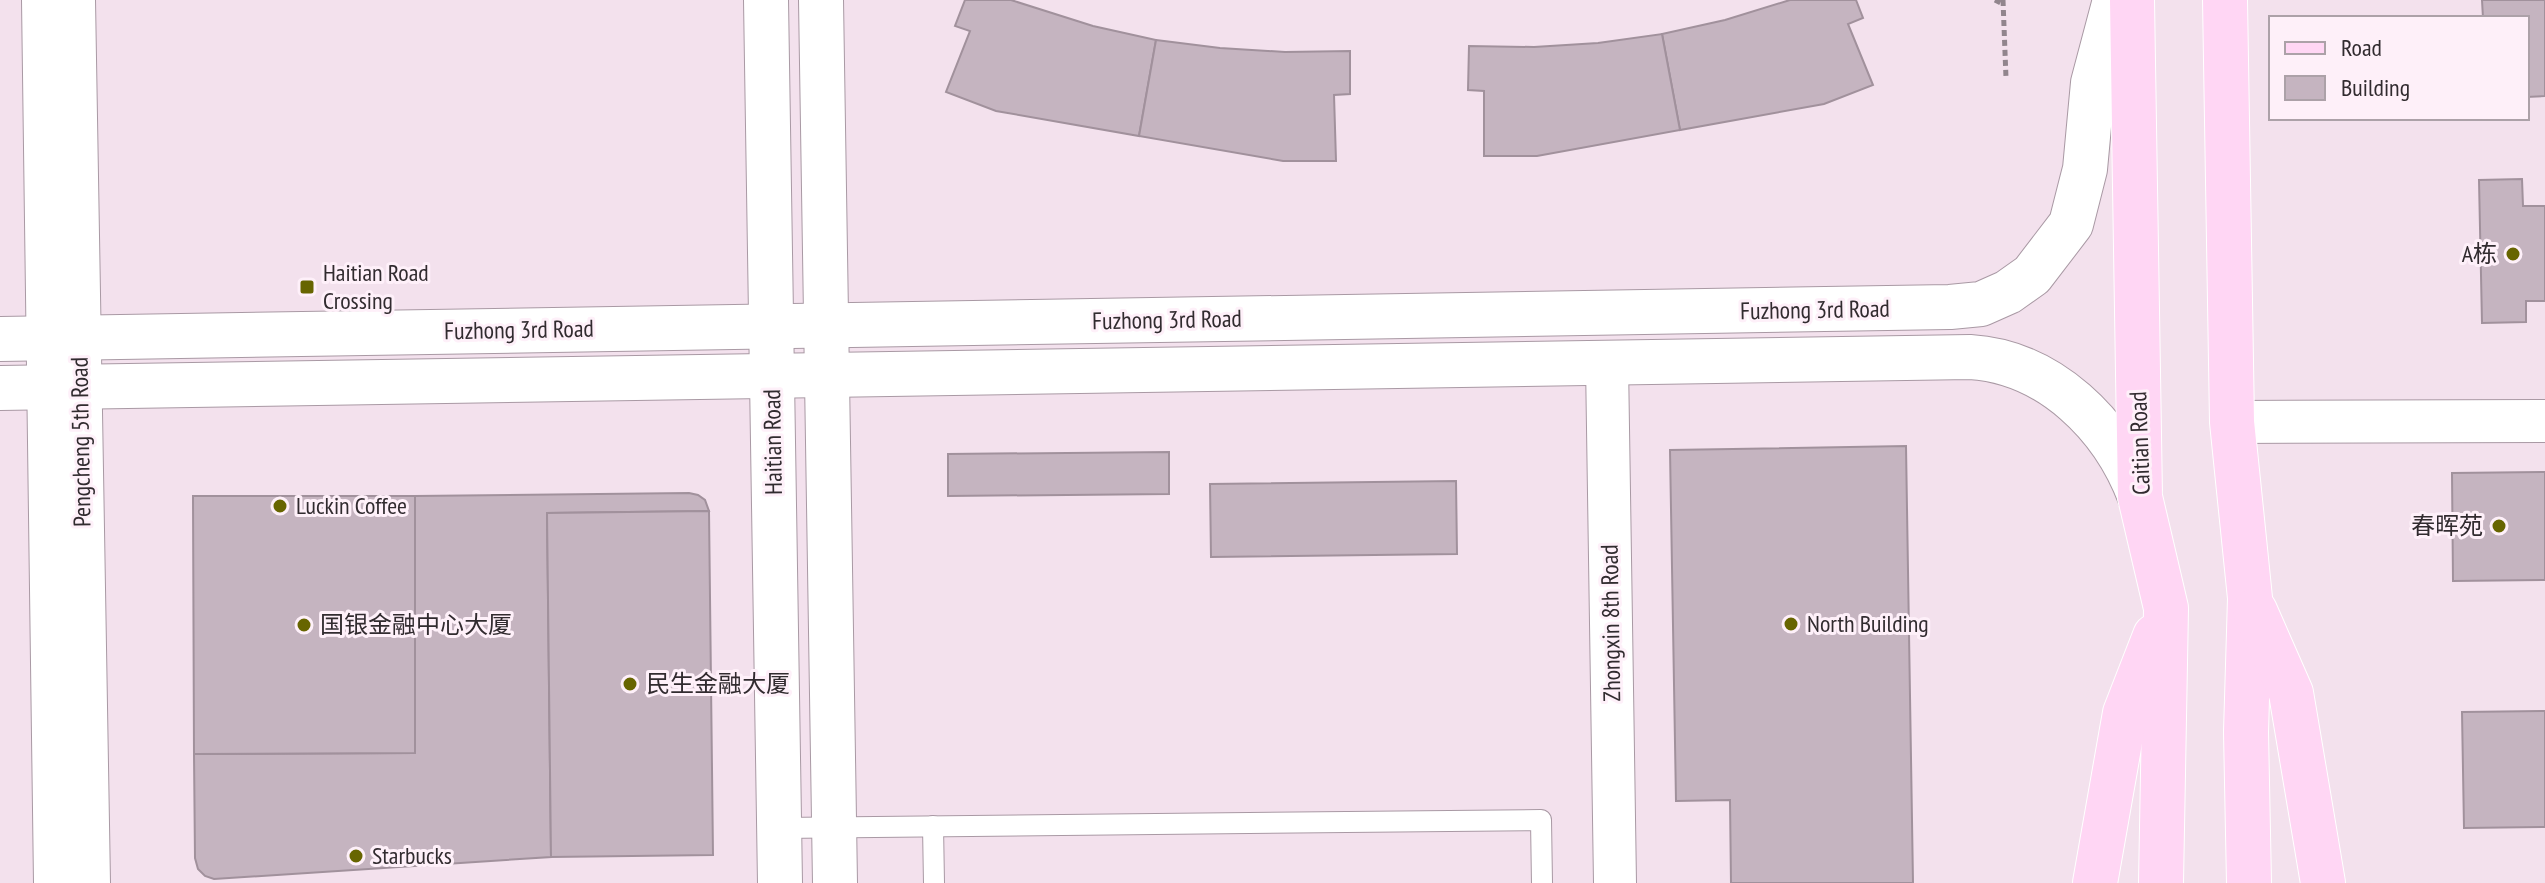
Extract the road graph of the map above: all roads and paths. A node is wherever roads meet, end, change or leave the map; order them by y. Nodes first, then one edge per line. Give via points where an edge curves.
1 (43, 0) edge
2 (74, 0) edge
3 (766, 0) edge
4 (821, 0) edge
5 (1995, 0) edge
6 (2115, 0) edge
7 (2132, 0) edge
8 (2225, 0) edge
9 (2003, 2) edge
10 (2006, 78) dead end
11 (772, 326) junction
12 (826, 326) junction
13 (63, 338) junction
14 (0, 339) edge
15 (1607, 363) junction
16 (827, 375) junction
17 (772, 376) junction
18 (64, 387) junction
19 (0, 388) edge
20 (2545, 421) edge
21 (2232, 422) junction
22 (2140, 497) junction
23 (2250, 598) junction
24 (2166, 608) junction
25 (933, 826) junction
26 (834, 827) junction
27 (780, 828) junction
28 (55, 883) edge
29 (89, 883) edge
30 (780, 883) edge
31 (835, 883) edge
32 (934, 883) edge
33 (1542, 883) edge
34 (1615, 883) edge
35 (2095, 883) edge
36 (2161, 883) edge
37 (2249, 883) edge
38 (2323, 883) edge

1 - 13 street, Pengcheng 5th Road
2 - 13 street, Pengcheng 5th Road
3 - 11 street, Haitian Road
4 - 12 street
5 - 9 path
6 - 12 street, Fuzhong 3rd Road via 2093,83 2085,169 2071,224 2032,275 1981,304
7 - 22 main road, Caitian Road
8 - 21 main road
9 - 10 path
11 - 12 street, Fuzhong 3rd Road
11 - 13 street, Fuzhong 3rd Road
11 - 17 street, Haitian Road
12 - 16 street
13 - 14 street, Fuzhong 3rd Road
13 - 18 street, Pengcheng 5th Road
15 - 16 street, Fuzhong 3rd Road
15 - 22 street, Fuzhong 3rd Road via 1990,359 2028,371 2088,413 2119,452
15 - 34 street, Zhongxin 8th Road
16 - 17 street, Fuzhong 3rd Road
16 - 26 street
17 - 18 street, Fuzhong 3rd Road
17 - 27 street, Haitian Road
18 - 19 street, Fuzhong 3rd Road
18 - 28 street, Pengcheng 5th Road
18 - 29 street, Pengcheng 5th Road
20 - 21 street
21 - 23 main road
22 - 24 main road, Caitian Road
23 - 37 main road
23 - 38 main road via 2291,693
24 - 35 main road via 2125,713
24 - 36 main road, Caitian Road
25 - 26 lane
25 - 32 lane
25 - 33 lane via 1541,820
26 - 27 lane
26 - 31 street
27 - 30 street, Haitian Road

